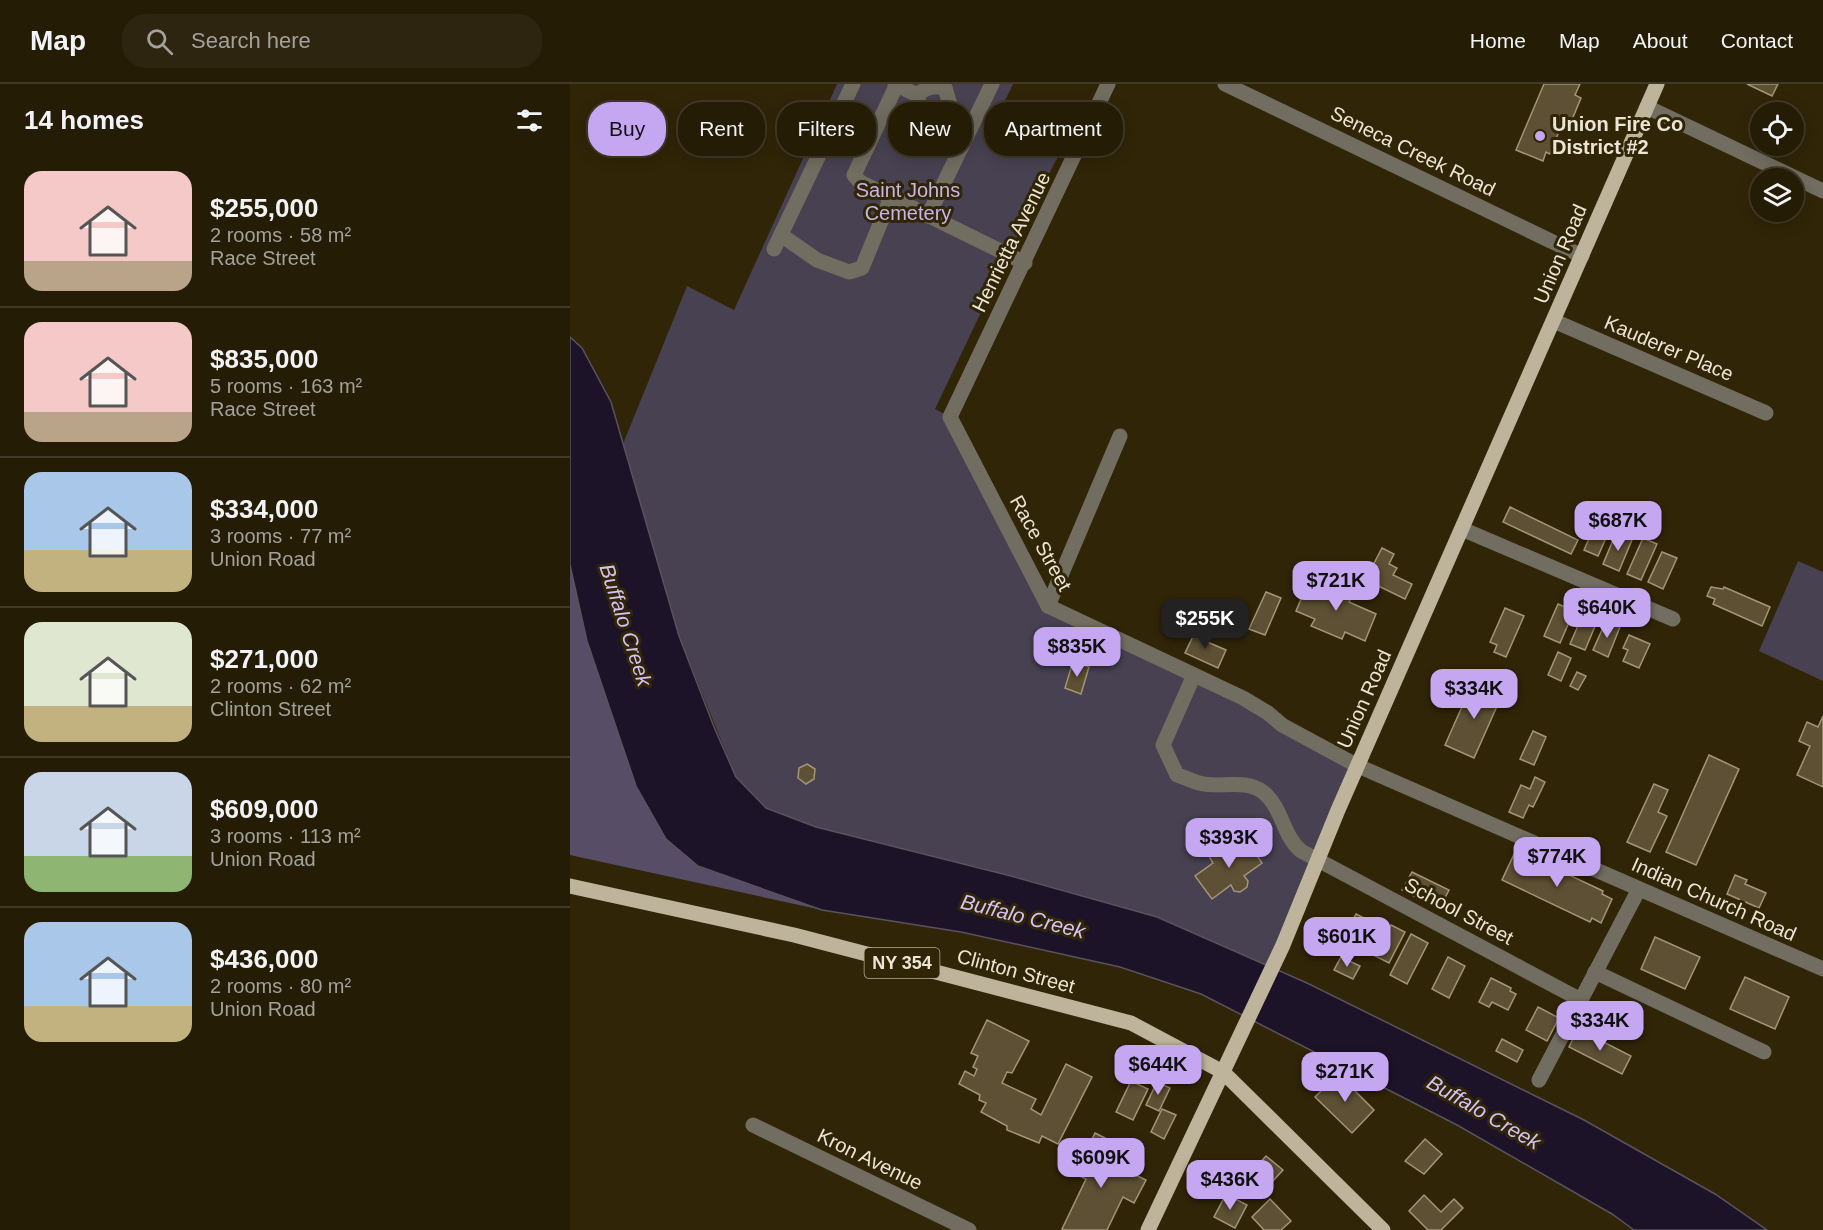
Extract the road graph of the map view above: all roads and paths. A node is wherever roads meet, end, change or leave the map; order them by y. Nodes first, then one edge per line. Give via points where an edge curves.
1 (853, 84) edge
2 (896, 84) edge
3 (992, 84) edge
4 (1108, 84) edge
5 (1225, 84) edge
6 (1657, 84) edge
7 (917, 95) junction
8 (919, 102) edge
9 (949, 102) edge
10 (1647, 107) junction
11 (973, 123) joint
12 (1823, 191) edge
13 (891, 197) junction
14 (928, 216) junction
15 (1582, 256) junction
16 (1025, 263) junction
17 (1554, 321) junction
18 (1767, 413) dead end
19 (950, 417) joint
20 (1120, 436) dead end
21 (1462, 529) junction
22 (1048, 606) junction
23 (1673, 619) dead end
24 (1194, 675) junction
25 (1358, 766) junction
26 (1317, 859) junction
27 (570, 886) edge
28 (1639, 889) junction
29 (1823, 969) edge
30 (1595, 972) junction
31 (1581, 1000) junction
32 (1764, 1052) dead end
33 (1223, 1072) junction
34 (1539, 1080) dead end
35 (753, 1125) dead end
36 (969, 1230) edge
37 (1148, 1230) edge
38 (1383, 1230) edge

1 - 13 street via 777,242 849,272 861,267
2 - 7 street
2 - 13 street via 854,175
3 - 11 street
4 - 16 street, Henrietta Avenue
5 - 15 street, Seneca Creek Road
6 - 10 main road, Union Road
7 - 8 street
7 - 9 street via 936,86 945,88
10 - 12 street
10 - 15 main road, Union Road
11 - 14 street
13 - 14 street
14 - 16 street
15 - 17 main road, Union Road
16 - 19 street, Henrietta Avenue
17 - 18 street, Kauderer Place
17 - 21 main road, Union Road
19 - 22 street, Race Street
20 - 22 street
21 - 23 street
21 - 25 main road, Union Road
22 - 24 street, Race Street
24 - 25 street, Race Street via 1243,698 1282,725
24 - 26 street, School Street via 1163,745 1178,775 1201,784 1236,783 1263,792 1280,812 1294,845
25 - 26 main road, Union Road
25 - 28 street, Indian Church Road
26 - 31 street, School Street
26 - 33 main road, Union Road via 1283,945
27 - 33 main road, Clinton Street / NY 354 via 794,935 1131,1023
28 - 29 street, Indian Church Road
28 - 30 street
30 - 31 street
30 - 32 street
31 - 34 street
33 - 37 main road, Union Road
33 - 38 main road, Clinton Street / NY 354
35 - 36 street, Kron Avenue

